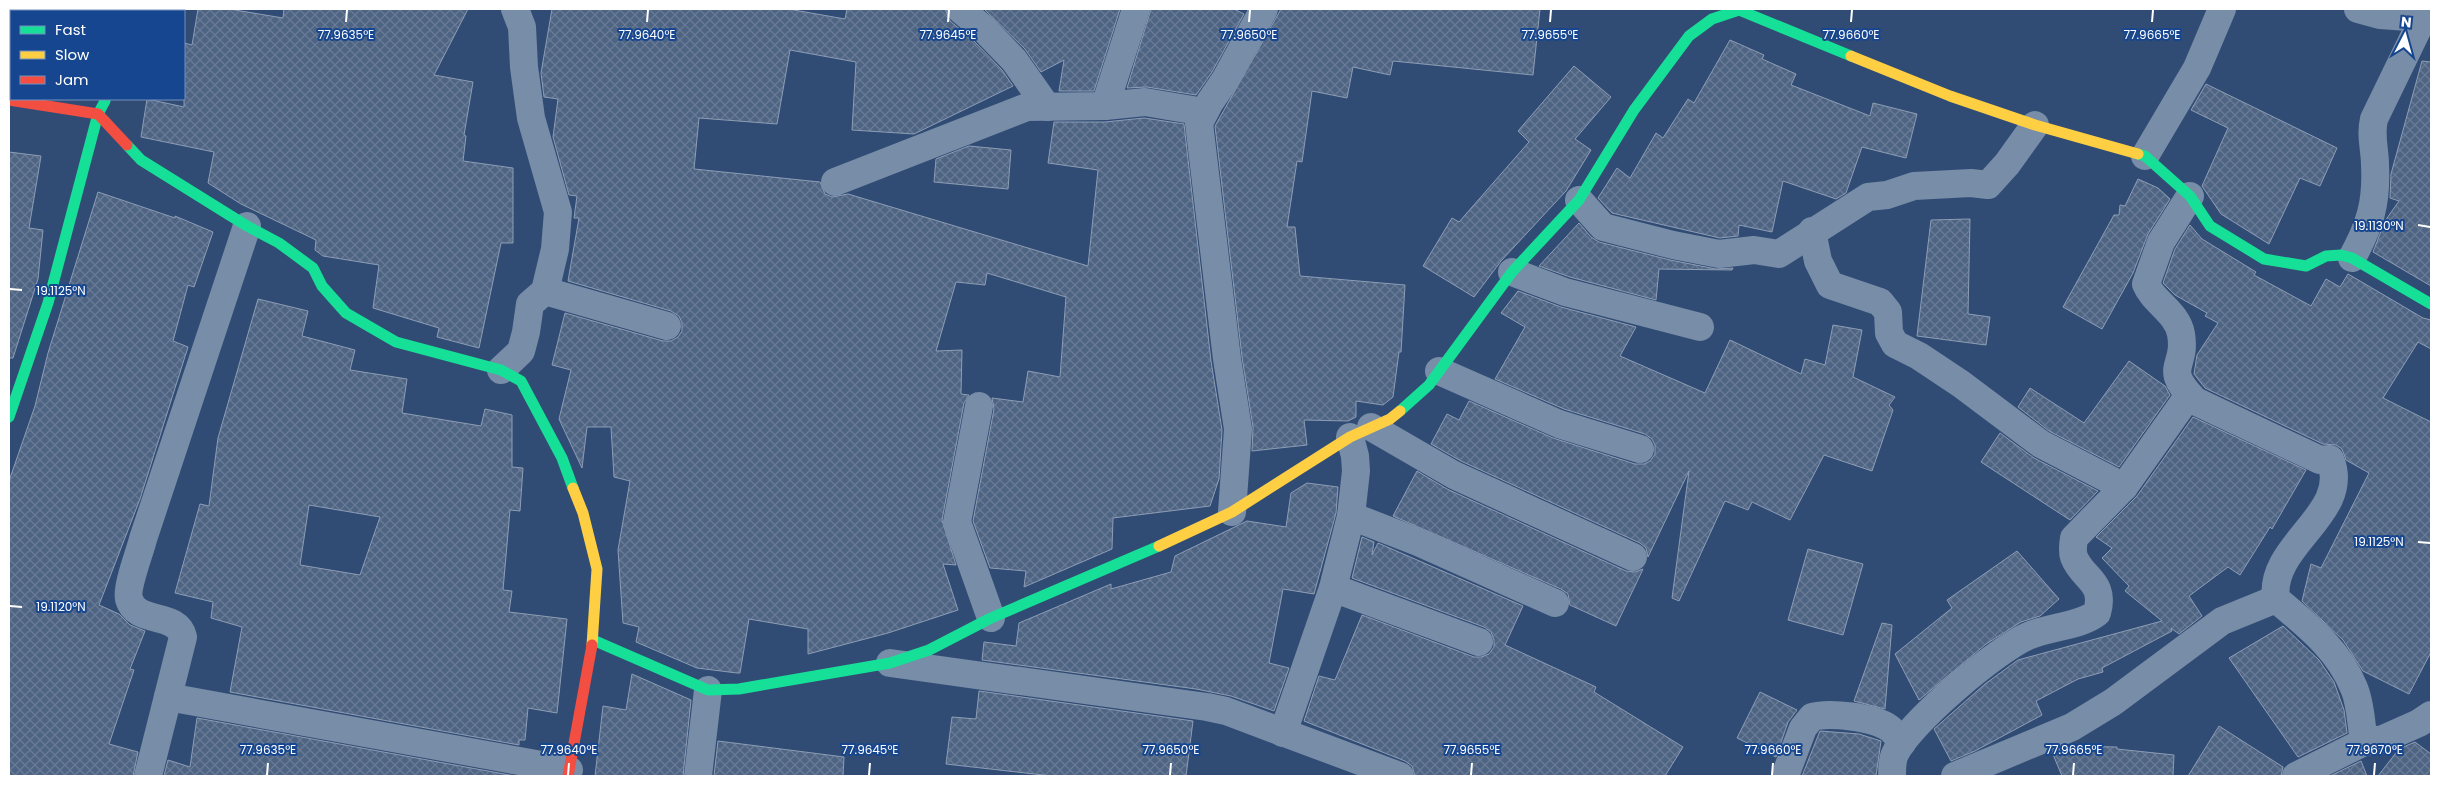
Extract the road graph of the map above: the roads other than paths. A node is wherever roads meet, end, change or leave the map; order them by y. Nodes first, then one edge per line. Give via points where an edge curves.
1 (515, 9) edge
2 (960, 9) edge
3 (1135, 9) edge
4 (1264, 9) edge
5 (2222, 9) edge
6 (2358, 9) edge
7 (2425, 13) edge
8 (9, 100) edge
9 (105, 100) edge
10 (1105, 106) junction
11 (1047, 107) junction
12 (1204, 112) junction
13 (98, 114) junction
14 (2035, 125) junction
15 (2145, 156) junction
16 (835, 182) dead end
17 (2190, 196) junction
18 (1579, 200) junction
19 (247, 226) junction
20 (1812, 231) junction
21 (2352, 258) junction
22 (1512, 272) junction
23 (545, 291) junction
24 (2431, 304) edge
25 (667, 326) dead end
26 (1700, 327) dead end
27 (501, 370) junction
28 (1439, 371) junction
29 (2189, 395) junction
30 (978, 406) dead end
31 (9, 417) edge
32 (1360, 432) junction
33 (1640, 449) dead end
34 (2124, 487) junction
35 (1232, 512) junction
36 (1351, 516) junction
37 (1633, 557) dead end
38 (1333, 588) junction
39 (2276, 599) junction
40 (1554, 603) dead end
41 (991, 618) junction
42 (593, 640) junction
43 (1479, 642) dead end
44 (890, 663) junction
45 (708, 690) junction
46 (168, 697) junction
47 (2431, 715) edge
48 (1283, 733) junction
49 (2364, 742) junction
50 (1902, 743) junction
51 (569, 773) edge
52 (148, 776) edge
53 (698, 776) edge
54 (1400, 776) edge
55 (1785, 776) edge
56 (1892, 776) edge
57 (1955, 776) edge
58 (2296, 776) edge

1 - 23 street via 522,27 531,118 558,212 555,249
2 - 11 street via 1014,60
3 - 10 street
4 - 12 street
5 - 15 street via 2197,68
6 - 7 street via 2380,16
7 - 21 street via 2374,119 2371,133 2376,176 2371,218
8 - 13 street
9 - 13 street
10 - 11 street
10 - 12 street via 1145,102
11 - 16 street via 1027,107
12 - 35 street via 1199,133 1238,429
13 - 19 street via 141,160
13 - 31 street via 48,303
14 - 15 street
14 - 18 street via 1950,96 1739,10 1717,16 1689,36 1634,110
14 - 20 street via 1988,185 1914,186 1868,197
15 - 17 street
17 - 21 street via 2210,226 2264,259 2306,266 2326,256
17 - 29 street via 2161,242 2146,284 2181,333 2176,371 2180,386
18 - 20 street via 1603,227 1719,254 1754,250 1779,254
18 - 22 street
19 - 27 street via 279,243 313,268 322,286 346,313 396,342
19 - 46 street via 143,539 130,588 129,599 138,612 174,623 182,631 182,644
20 - 34 street via 1818,261 1830,285 1880,302 1888,312 1889,333 1895,344 1920,356 2041,444
21 - 24 street
22 - 26 street via 1565,292
22 - 28 street
23 - 25 street
23 - 27 street via 530,304 521,351
27 - 42 street via 521,381 562,458 583,513 597,568
28 - 32 street via 1409,404 1390,419
28 - 33 street via 1559,424
29 - 34 street
29 - 39 street via 2195,401 2320,460 2330,459 2335,474 2333,492 2280,567 2274,588
30 - 41 street via 957,522
32 - 35 street
32 - 36 street
32 - 37 street
34 - 50 street via 2074,538 2074,556 2092,579 2098,593 2097,613 2028,636 2001,652 1909,732
35 - 41 street
36 - 38 street
36 - 40 street
38 - 43 street
38 - 48 street
39 - 49 street via 2317,633 2341,661 2355,690
39 - 57 street via 2222,621 2113,702 2072,727
41 - 44 street via 929,650
42 - 45 street
42 - 51 street
44 - 45 street via 739,689
44 - 48 street via 1207,707
45 - 53 street
46 - 51 street
46 - 52 street
47 - 49 street via 2383,738
48 - 54 street
49 - 58 street
50 - 55 street via 1880,723 1830,715 1812,717 1803,728
50 - 56 street via 1894,754

